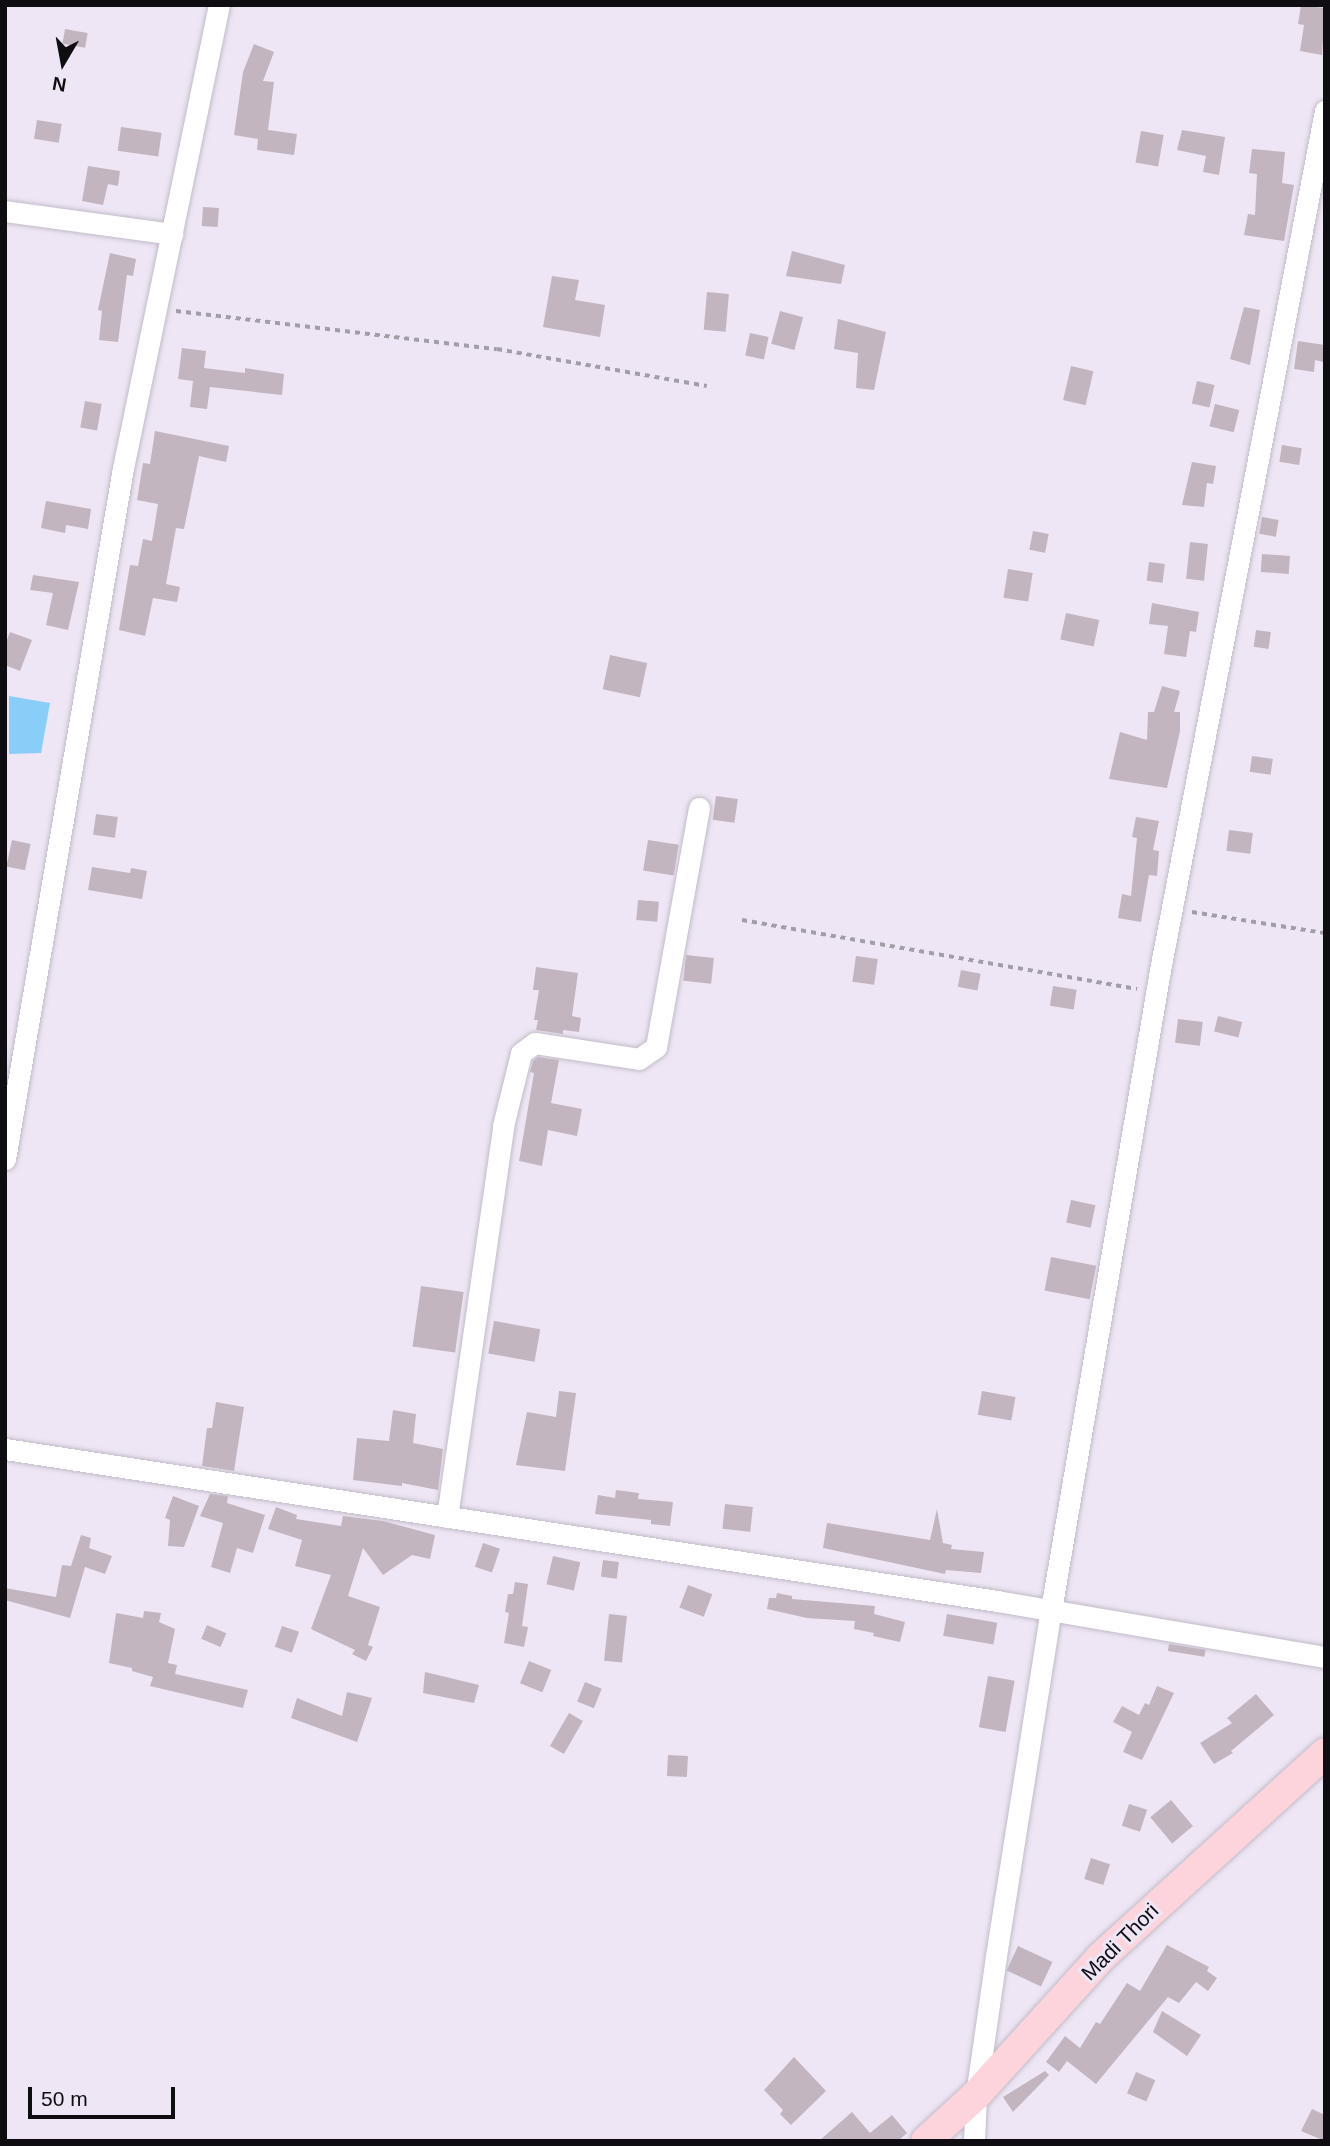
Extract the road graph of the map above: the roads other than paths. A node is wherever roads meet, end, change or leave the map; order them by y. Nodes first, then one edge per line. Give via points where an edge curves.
1 (219, 5) edge
2 (1325, 111) edge
3 (5, 211) edge
4 (172, 234) junction
5 (699, 808) dead end
6 (5, 1159) edge
7 (5, 1449) edge
8 (447, 1517) junction
9 (1051, 1610) junction
10 (1325, 1657) edge
11 (1325, 1753) edge
12 (976, 2095) junction
13 (926, 2141) edge
14 (974, 2141) edge

1 - 4 street
2 - 9 street via 1156,992
3 - 4 street
4 - 6 street via 123,468
5 - 8 street via 656,1047 639,1059 536,1043 521,1053 503,1126
7 - 8 street
8 - 9 street
9 - 10 street
9 - 12 street
11 - 12 main road, Madi Thori via 1101,1957
12 - 13 main road, Madi Thori
12 - 14 street

